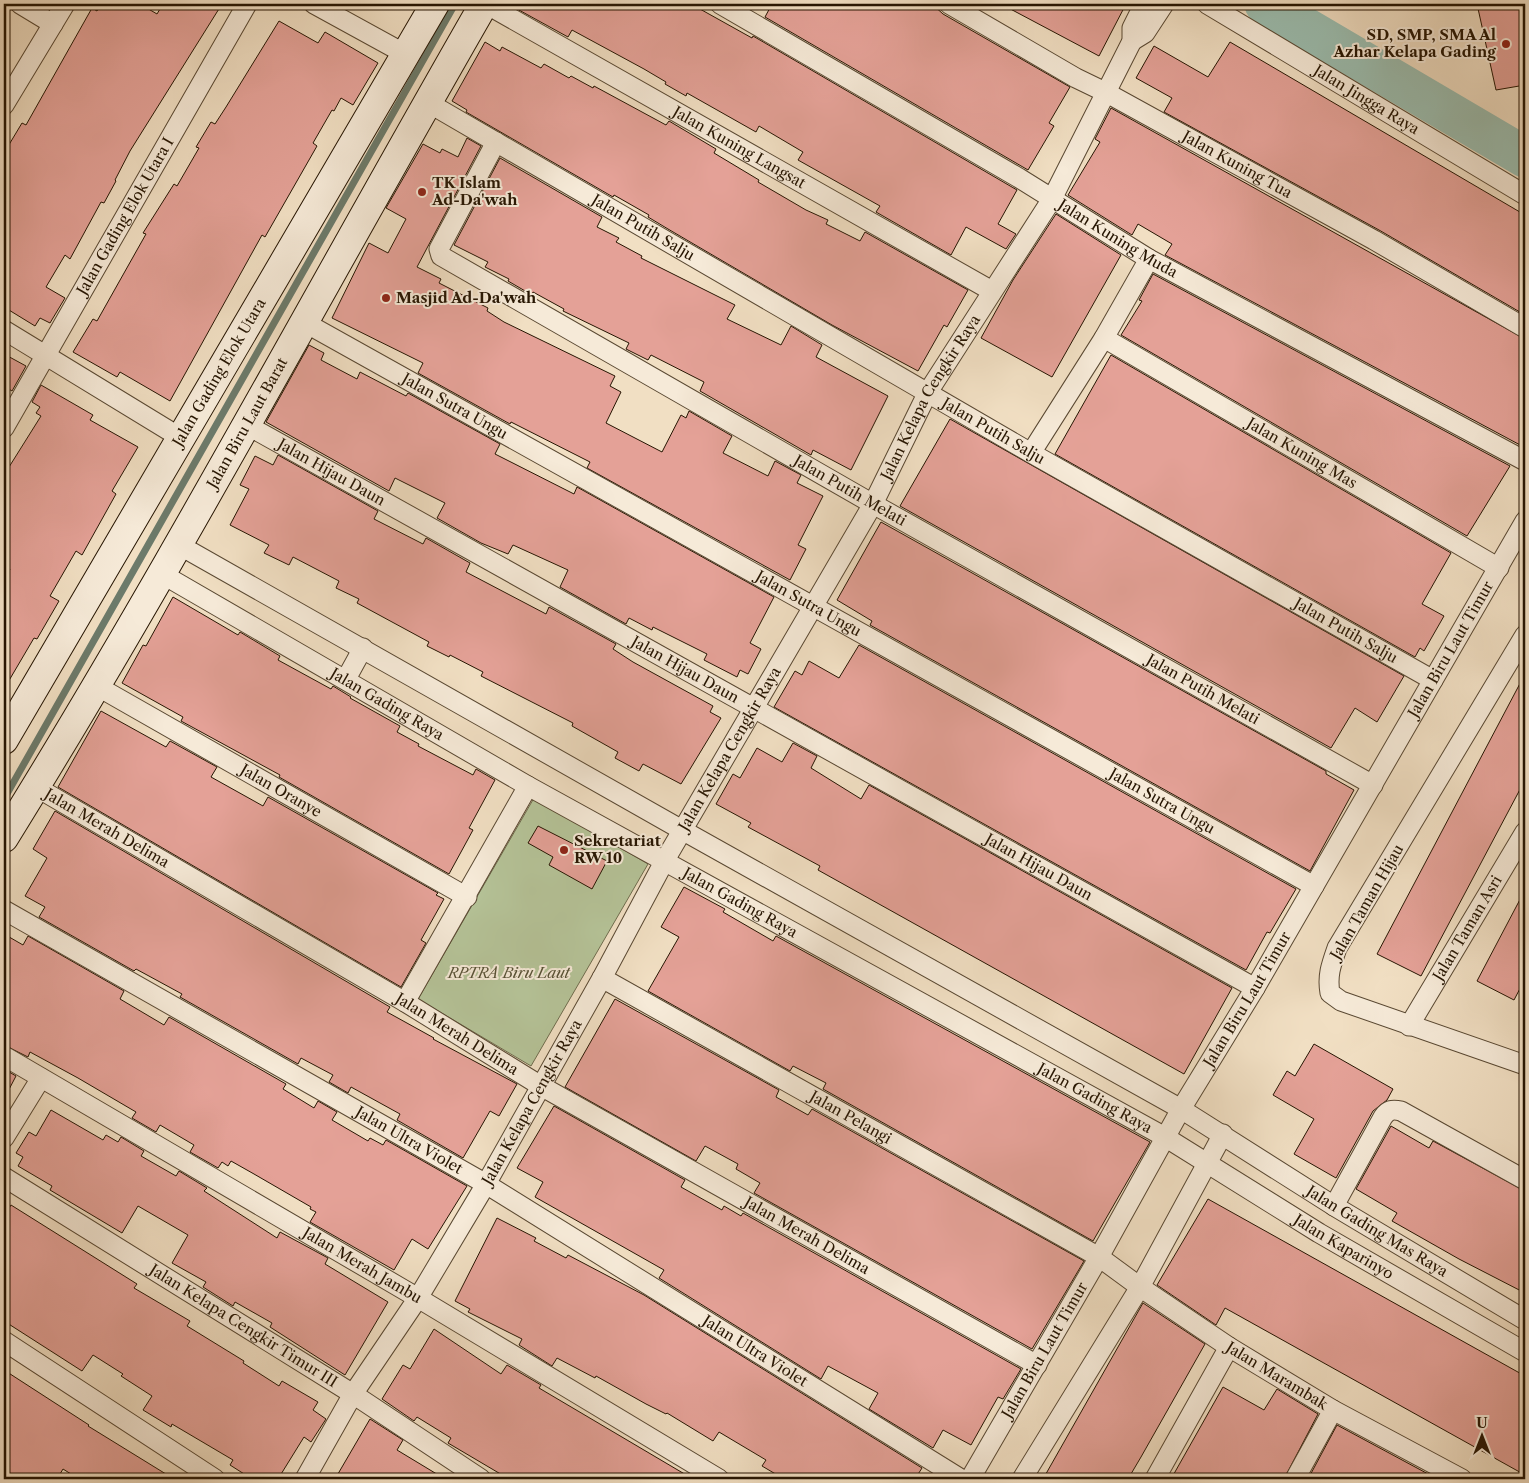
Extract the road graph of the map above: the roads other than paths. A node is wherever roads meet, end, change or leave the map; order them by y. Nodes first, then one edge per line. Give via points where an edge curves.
1 (20, 4) edge
2 (65, 4) edge
3 (247, 4) edge
4 (314, 4) edge
5 (435, 4) edge
6 (485, 4) edge
7 (720, 4) edge
8 (949, 4) edge
9 (1144, 4) edge
10 (1164, 4) edge
11 (1207, 4) edge
12 (53, 24) junction
13 (1132, 41) junction
14 (407, 54) junction
15 (1107, 93) junction
16 (427, 102) junction
17 (4, 105) edge
18 (496, 142) junction
19 (1525, 195) edge
20 (1052, 199) junction
21 (1149, 259) junction
22 (992, 291) junction
23 (302, 322) junction
24 (1525, 328) edge
25 (4, 330) edge
26 (1104, 338) junction
27 (45, 356) junction
28 (928, 392) junction
29 (245, 424) junction
30 (4, 428) edge
31 (181, 438) junction
32 (1031, 453) junction
33 (1525, 461) edge
34 (873, 504) junction
35 (1525, 521) edge
36 (179, 545) junction
37 (1499, 568) junction
38 (162, 574) junction
39 (813, 606) junction
40 (1525, 635) edge
41 (363, 648) junction
42 (346, 679) junction
43 (1433, 680) junction
44 (95, 685) junction
45 (754, 708) junction
46 (4, 740) edge
47 (1373, 785) junction
48 (528, 786) junction
49 (36, 787) junction
50 (682, 830) junction
51 (1525, 832) edge
52 (4, 838) edge
53 (665, 860) junction
54 (1314, 886) junction
55 (467, 897) junction
56 (4, 910) edge
57 (602, 978) junction
58 (1255, 988) junction
59 (405, 1002) junction
60 (1409, 1026) junction
61 (4, 1056) edge
62 (1525, 1064) edge
63 (41, 1078) junction
64 (540, 1086) junction
65 (1155, 1094) junction
66 (1183, 1110) junction
67 (1139, 1122) junction
68 (1224, 1135) junction
69 (4, 1138) edge
70 (1169, 1139) junction
71 (1203, 1160) junction
72 (4, 1177) edge
73 (1525, 1180) edge
74 (486, 1184) junction
75 (1334, 1206) junction
76 (1103, 1260) junction
77 (1137, 1285) junction
78 (418, 1298) junction
79 (1525, 1320) edge
80 (4, 1341) edge
81 (1229, 1347) junction
82 (1525, 1352) edge
83 (1037, 1366) junction
84 (353, 1394) junction
85 (1333, 1410) junction
86 (1443, 1475) edge
87 (215, 1479) edge
88 (304, 1479) edge
89 (481, 1479) edge
90 (719, 1479) edge
91 (961, 1479) edge
92 (970, 1479) edge
93 (1022, 1479) edge
94 (1155, 1479) edge
95 (1295, 1479) edge
96 (1462, 1479) edge

1 - 12 street
2 - 12 street
3 - 27 street, Jalan Gading Elok Utara I
4 - 14 street
5 - 14 street, Jalan Gading Elok Utara
6 - 16 street, Jalan Biru Laut Barat
6 - 22 street, Jalan Kuning Langsat
7 - 20 street, Jalan Kuning Muda
8 - 15 street, Jalan Kuning Tua
9 - 13 street, Jalan Kelapa Cengkir Raya via 1132,28
10 - 13 street, Jalan Kelapa Cengkir Raya via 1145,33
11 - 19 street, Jalan Jingga Raya
12 - 17 street
13 - 15 street, Jalan Kelapa Cengkir Raya
14 - 31 street, Jalan Gading Elok Utara
15 - 20 street, Jalan Kelapa Cengkir Raya
15 - 24 street, Jalan Kuning Tua via 1374,240
16 - 18 street, Jalan Putih Salju
16 - 23 street, Jalan Biru Laut Barat
18 - 28 street, Jalan Putih Salju
18 - 34 street, Jalan Putih Melati via 439,249 440,256
20 - 21 street, Jalan Kuning Muda
20 - 22 street, Jalan Kelapa Cengkir Raya
21 - 26 street
21 - 33 street, Jalan Kuning Muda
22 - 28 street, Jalan Kelapa Cengkir Raya
23 - 29 street, Jalan Biru Laut Barat
23 - 39 street, Jalan Sutra Ungu
25 - 27 street
26 - 32 street
26 - 37 street, Jalan Kuning Mas
27 - 30 street, Jalan Gading Elok Utara I
27 - 31 street
28 - 32 street, Jalan Putih Salju
28 - 34 street, Jalan Kelapa Cengkir Raya
29 - 36 street, Jalan Biru Laut Barat
29 - 45 street, Jalan Hijau Daun
31 - 46 street, Jalan Gading Elok Utara
32 - 43 street, Jalan Putih Salju
34 - 39 street, Jalan Kelapa Cengkir Raya
34 - 47 street, Jalan Putih Melati
35 - 37 street, Jalan Biru Laut Timur
36 - 38 street, Jalan Biru Laut Barat
36 - 41 street
37 - 43 street, Jalan Biru Laut Timur
38 - 42 street, Jalan Gading Raya
38 - 44 street, Jalan Biru Laut Barat
39 - 45 street, Jalan Kelapa Cengkir Raya
39 - 54 street, Jalan Sutra Ungu
40 - 60 street, Jalan Taman Hijau via 1337,948 1330,966 1330,993 1341,1001
41 - 42 street
41 - 50 street
42 - 48 street, Jalan Gading Raya
43 - 47 street, Jalan Biru Laut Timur
44 - 49 street, Jalan Biru Laut Barat
44 - 55 street, Jalan Oranye
45 - 50 street, Jalan Kelapa Cengkir Raya
45 - 58 street, Jalan Hijau Daun
47 - 54 street, Jalan Biru Laut Timur
48 - 53 street, Jalan Gading Raya
48 - 55 street
49 - 52 street, Jalan Biru Laut Barat
49 - 59 street, Jalan Merah Delima
50 - 53 street, Jalan Kelapa Cengkir Raya
50 - 65 street
51 - 60 street, Jalan Taman Asri
53 - 57 street, Jalan Kelapa Cengkir Raya
53 - 67 street, Jalan Gading Raya
54 - 58 street, Jalan Biru Laut Timur
55 - 59 street
56 - 74 street, Jalan Ultra Violet
57 - 64 street, Jalan Kelapa Cengkir Raya
57 - 76 street, Jalan Pelangi
58 - 66 street, Jalan Biru Laut Timur
59 - 64 street, Jalan Merah Delima
60 - 62 street, Jalan Taman Hijau
61 - 63 street, Jalan Merah Jambu
63 - 69 street
63 - 78 street, Jalan Merah Jambu
64 - 74 street, Jalan Kelapa Cengkir Raya
64 - 83 street, Jalan Merah Delima
65 - 66 street
65 - 67 street
66 - 68 street, Jalan Gading Mas Raya
66 - 70 street, Jalan Biru Laut Timur
67 - 70 street, Jalan Gading Raya
68 - 71 street
68 - 75 street, Jalan Gading Mas Raya
70 - 71 street, Jalan Kaparinyo
70 - 76 street, Jalan Biru Laut Timur
71 - 77 street
71 - 82 street, Jalan Kaparinyo via 1319,1233
72 - 84 street, Jalan Kelapa Cengkir Timur III
73 - 75 street via 1393,1109 1383,1117
74 - 78 street, Jalan Kelapa Cengkir Raya
74 - 91 street, Jalan Ultra Violet
75 - 79 street, Jalan Gading Mas Raya
76 - 77 street, Jalan Marambak
76 - 83 street, Jalan Biru Laut Timur
77 - 81 street, Jalan Marambak
77 - 93 street
78 - 84 street, Jalan Kelapa Cengkir Raya
78 - 90 street, Jalan Merah Jambu
80 - 87 street
81 - 85 street, Jalan Marambak
81 - 94 street
83 - 92 street, Jalan Biru Laut Timur
84 - 88 street, Jalan Kelapa Cengkir Raya
84 - 89 street, Jalan Kelapa Cengkir Timur III
85 - 86 street, Jalan Marambak
85 - 95 street
86 - 96 street, Jalan Marambak

